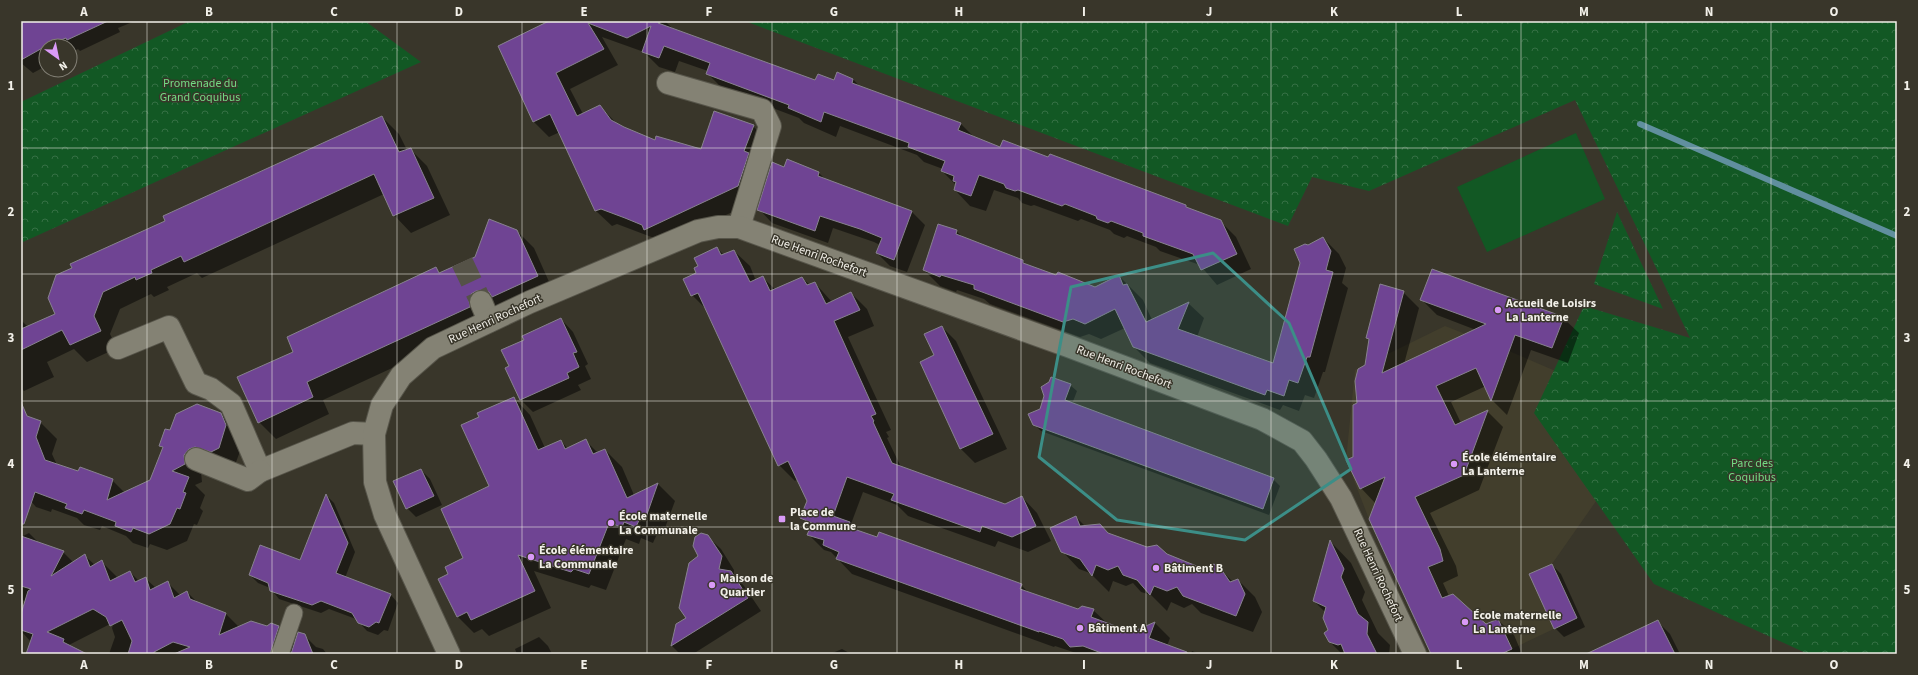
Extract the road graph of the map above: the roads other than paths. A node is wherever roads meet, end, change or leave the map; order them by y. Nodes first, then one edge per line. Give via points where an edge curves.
1 (668, 83) dead end
2 (739, 227) junction
3 (481, 302) tunnel mouth
4 (489, 321) junction
5 (118, 348) dead end
6 (374, 434) junction
7 (196, 459) dead end
8 (260, 471) junction
9 (294, 613) dead end
10 (280, 654) edge
11 (449, 654) edge
12 (1415, 654) edge

1 - 2 street via 762,110 765,115 770,126
2 - 4 street, Rue Henri Rochefort via 718,227 698,231
2 - 12 street, Rue Henri Rochefort via 1262,419 1302,441 1341,498
3 - 4 street
4 - 6 street, Rue Henri Rochefort via 433,348 401,376 382,406
5 - 8 street via 169,327 196,383 211,389 231,404
6 - 8 street via 353,433
6 - 11 street, Rue Henri Rochefort via 375,482 385,514
7 - 8 street via 248,480
9 - 10 street

